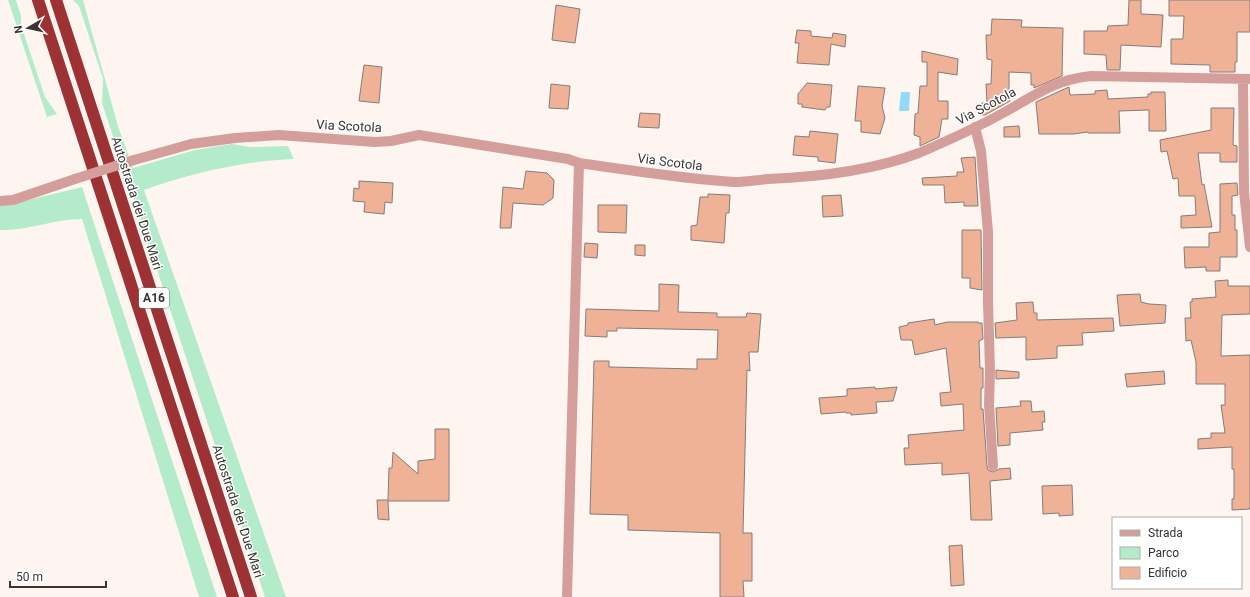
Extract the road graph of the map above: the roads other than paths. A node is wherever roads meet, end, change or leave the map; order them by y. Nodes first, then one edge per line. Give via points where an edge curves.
1 (38, 0) edge
2 (56, 0) edge
3 (1247, 79) edge
4 (975, 127) junction
5 (579, 163) junction
6 (0, 201) edge
7 (1250, 247) edge
8 (993, 466) dead end
9 (233, 597) edge
10 (251, 597) edge
11 (567, 597) edge

1 - 9 highway, A16
2 - 10 highway, Autostrada dei Due Mari / A16
3 - 4 street, Via Scotola via 1091,76 1072,78 1050,85
3 - 7 street via 1244,192
4 - 5 street, Via Scotola via 899,160 841,173 782,179 736,182
4 - 8 street via 982,150 988,232 989,404
5 - 6 street, Via Scotola, bridge via 568,159 419,135 375,142 278,135 191,144 13,200
5 - 11 street

